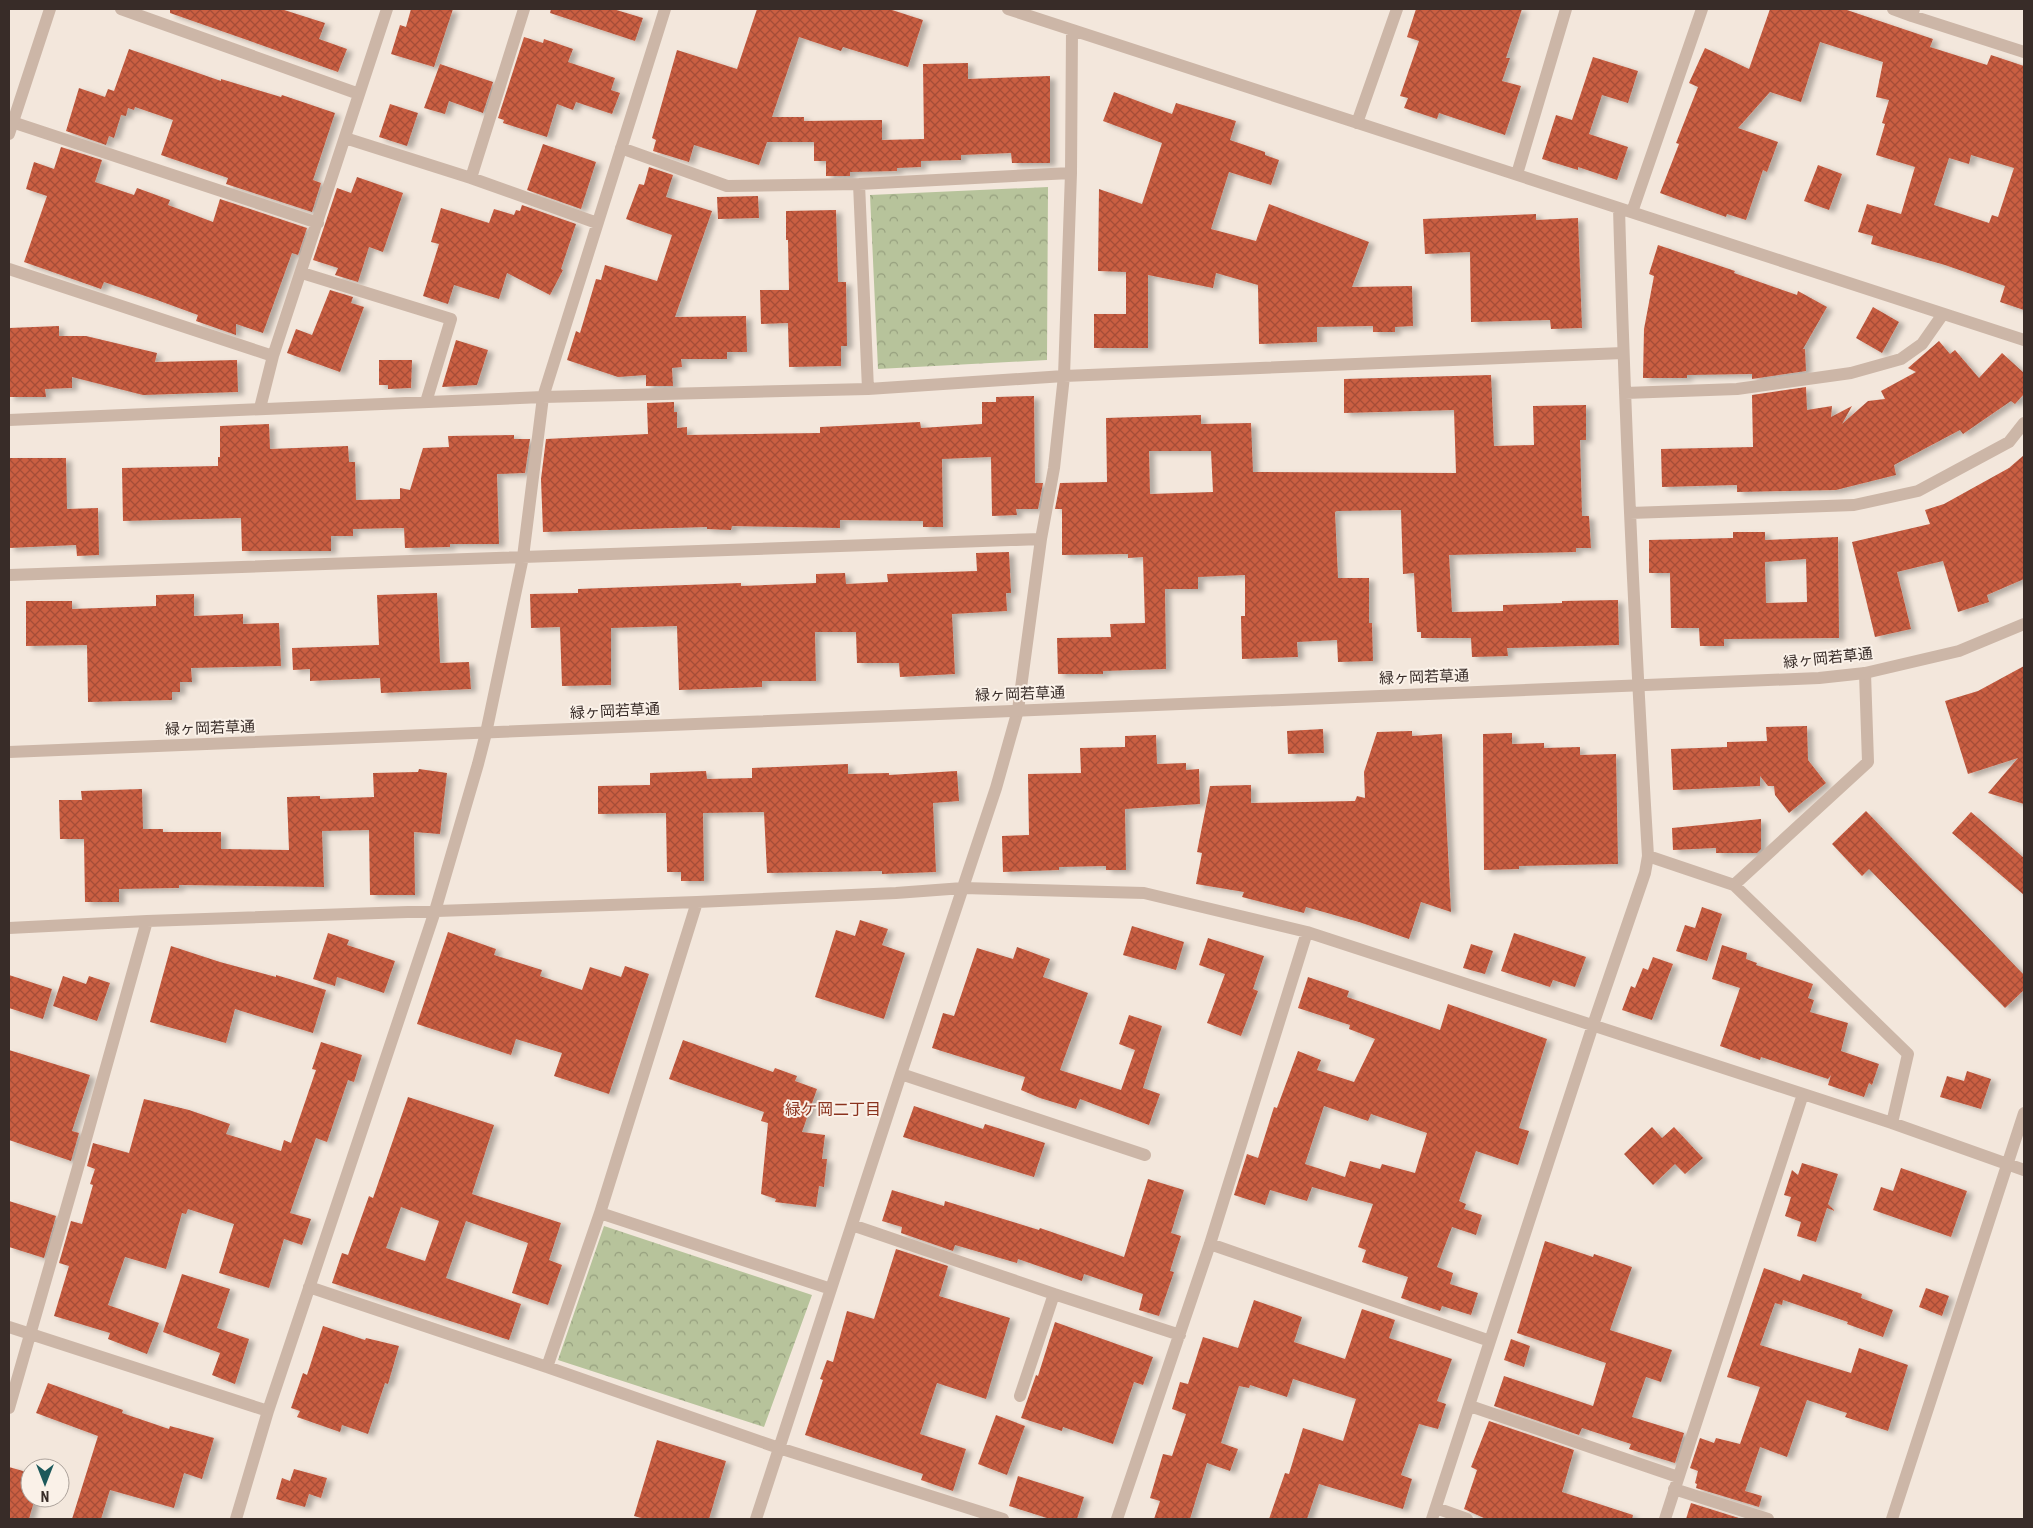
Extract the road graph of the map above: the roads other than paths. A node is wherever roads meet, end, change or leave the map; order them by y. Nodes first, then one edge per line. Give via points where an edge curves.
1 (50, 9) edge
2 (121, 9) edge
3 (387, 9) edge
4 (524, 9) edge
5 (664, 9) edge
6 (1008, 9) edge
7 (1397, 9) edge
8 (1566, 9) edge
9 (1702, 9) edge
10 (1893, 9) edge
11 (1913, 12) edge
12 (1072, 30) junction
13 (2024, 52) edge
14 (360, 94) junction
15 (11, 121) edge
16 (1357, 122) junction
17 (345, 138) junction
18 (621, 148) junction
19 (1071, 173) junction
20 (1517, 174) junction
21 (471, 178) junction
22 (859, 184) junction
23 (1619, 208) junction
24 (1632, 212) junction
25 (318, 223) junction
26 (597, 223) junction
27 (9, 269) edge
28 (302, 273) junction
29 (1943, 314) junction
30 (2024, 340) edge
31 (1623, 353) junction
32 (273, 356) junction
33 (1064, 376) junction
34 (868, 389) junction
35 (1625, 393) junction
36 (543, 397) junction
37 (426, 402) junction
38 (260, 408) junction
39 (9, 420) edge
40 (2024, 423) edge
41 (1630, 513) junction
42 (1041, 539) junction
43 (523, 557) junction
44 (9, 575) edge
45 (2024, 624) edge
46 (1865, 673) junction
47 (1637, 686) junction
48 (1018, 710) junction
49 (486, 733) junction
50 (9, 752) edge
51 (1648, 856) junction
52 (1734, 885) junction
53 (963, 888) junction
54 (697, 902) junction
55 (435, 910) junction
56 (146, 921) junction
57 (9, 928) edge
58 (1307, 932) junction
59 (1593, 1025) junction
60 (901, 1074) junction
61 (1803, 1094) junction
62 (2024, 1113) edge
63 (1892, 1123) junction
64 (1145, 1156) dead end
65 (2007, 1164) junction
66 (2024, 1170) edge
67 (600, 1212) junction
68 (852, 1225) junction
69 (1210, 1244) junction
70 (309, 1287) junction
71 (831, 1290) junction
72 (1054, 1294) junction
73 (9, 1327) edge
74 (29, 1334) junction
75 (1180, 1334) junction
76 (1490, 1341) junction
77 (547, 1367) junction
78 (1020, 1396) dead end
79 (1470, 1406) junction
80 (9, 1408) edge
81 (268, 1411) junction
82 (778, 1448) junction
83 (1676, 1483) junction
84 (1434, 1514) edge
85 (236, 1519) edge
86 (756, 1519) edge
87 (1004, 1519) edge
88 (1117, 1519) edge
89 (1467, 1519) edge
90 (1664, 1519) edge
91 (1768, 1519) edge
92 (1892, 1519) edge

1 - 15 street
2 - 14 street
3 - 14 street
4 - 21 street
5 - 18 street
6 - 12 street
7 - 16 street
8 - 20 street
9 - 24 street
10 - 11 street
11 - 13 street
12 - 16 street
12 - 19 street
14 - 17 street
15 - 25 street
16 - 20 street
17 - 21 street
17 - 25 street
18 - 22 street via 727,186
18 - 26 street
19 - 22 street
19 - 33 street
20 - 23 street
21 - 26 street
22 - 34 street
23 - 24 street
23 - 31 street
24 - 29 street
25 - 28 street
26 - 36 street
27 - 32 street
28 - 32 street
28 - 37 street via 451,319
29 - 30 street
29 - 35 street via 1922,344 1901,359 1851,373 1737,389
31 - 33 street
31 - 35 street
32 - 38 street
33 - 34 street
33 - 42 street via 1054,468
34 - 36 street
35 - 41 street
36 - 37 street
36 - 43 street
37 - 38 street
38 - 39 street
40 - 41 street via 2009,442 1918,491 1854,505
41 - 47 street
42 - 43 street
42 - 48 street
43 - 44 street
43 - 49 street
45 - 46 street, 緑ヶ岡若草通 via 1959,651
46 - 47 street, 緑ヶ岡若草通
46 - 52 street via 1868,762
47 - 48 street, 緑ヶ岡若草通
47 - 51 street
48 - 49 street, 緑ヶ岡若草通
48 - 53 street
49 - 50 street, 緑ヶ岡若草通
49 - 55 street
51 - 52 street
51 - 59 street
52 - 63 street via 1908,1054
53 - 54 street
53 - 58 street via 1144,893
53 - 60 street
54 - 55 street
54 - 67 street
55 - 56 street
55 - 70 street
56 - 57 street
56 - 74 street
58 - 59 street
58 - 69 street
59 - 61 street
59 - 76 street
60 - 64 street
60 - 68 street
61 - 63 street
61 - 83 street
62 - 65 street
63 - 65 street
65 - 66 street
65 - 92 street
67 - 71 street
67 - 77 street
68 - 71 street
68 - 72 street
69 - 75 street
69 - 76 street
70 - 77 street
70 - 81 street
71 - 82 street
72 - 75 street
72 - 78 street
73 - 74 street
74 - 80 street
74 - 81 street
75 - 88 street
76 - 79 street
77 - 82 street
79 - 83 street
79 - 84 street
81 - 85 street
82 - 86 street
82 - 87 street
83 - 90 street
83 - 91 street
84 - 89 street

